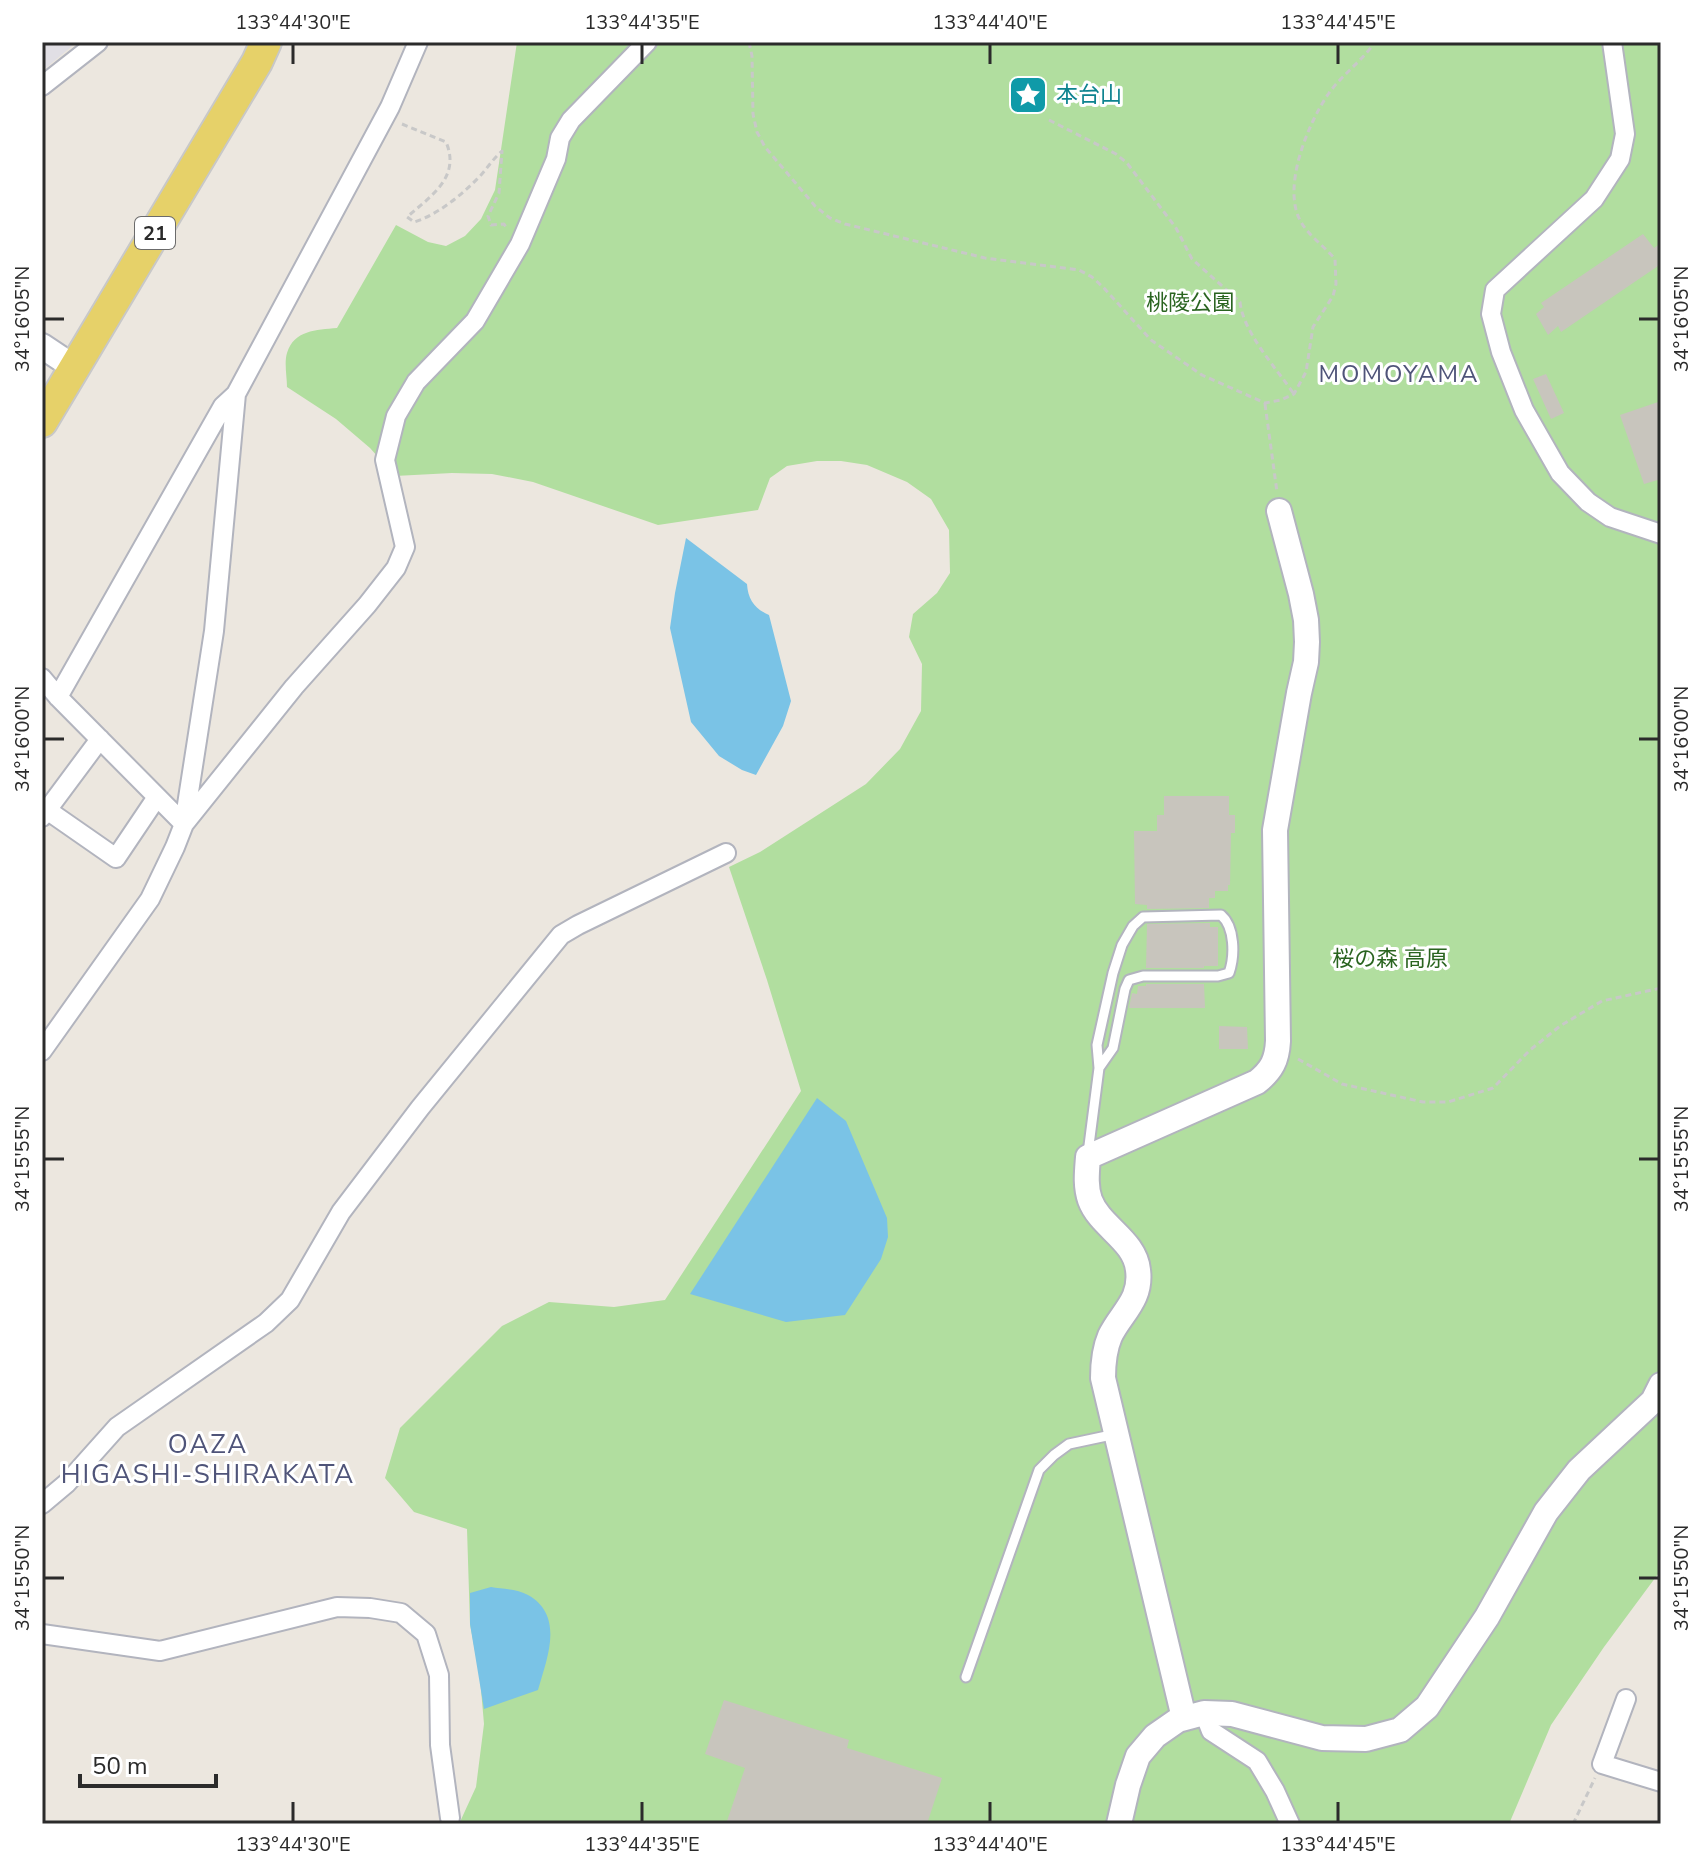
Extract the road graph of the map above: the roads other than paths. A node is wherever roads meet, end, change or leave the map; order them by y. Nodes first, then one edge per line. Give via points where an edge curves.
1 (98, 42) edge
2 (266, 42) edge
3 (418, 42) edge
4 (647, 42) edge
5 (1612, 42) edge
6 (42, 86) edge
7 (42, 346) edge
8 (75, 368) junction
9 (236, 394) junction
10 (42, 422) edge
11 (1279, 511) road end
12 (1661, 534) edge
13 (43, 680) edge
14 (58, 697) junction
15 (100, 739) junction
16 (157, 797) junction
17 (44, 813) edge
18 (184, 824) junction
19 (726, 853) dead end
20 (42, 1051) edge
21 (1099, 1068) junction
22 (1088, 1157) junction
23 (1661, 1385) edge
24 (1116, 1434) junction
25 (42, 1504) edge
26 (42, 1634) edge
27 (966, 1677) dead end
28 (1626, 1699) dead end
29 (1194, 1716) junction
30 (1661, 1782) edge
31 (450, 1818) dead end
32 (1119, 1824) edge
33 (1290, 1824) edge

1 - 6 street
2 - 8 main road, 21
3 - 9 street via 384,117
4 - 18 street via 571,120 517,248 475,321 416,382 396,416 385,460 405,547 396,568
5 - 12 street via 1625,134 1620,159 1594,199 1495,290 1491,314 1524,410 1560,473 1610,517
7 - 8 street
8 - 10 main road, 21
9 - 14 street via 223,406
9 - 18 street via 214,631
11 - 22 street via 1301,594 1307,642 1275,830 1277,1057 1271,1071 1257,1082
13 - 14 street
14 - 15 street
15 - 16 street
15 - 17 street
16 - 17 street via 116,858
16 - 18 street
18 - 20 street via 150,899
19 - 25 street via 561,935 341,1212 290,1300 266,1323 117,1427
21 - 21 lane via 1097,1045 1113,973 1133,926 1143,917 1221,915 1230,929 1229,973 1129,980 1113,1048
21 - 22 lane
22 - 24 street via 1090,1201 1127,1245 1138,1268 1137,1292 1103,1356
23 - 29 street via 1653,1401 1579,1470 1546,1512 1487,1617 1427,1707 1400,1730 1366,1739 1322,1738 1232,1714
24 - 27 lane via 1069,1444 1039,1470
24 - 29 street
26 - 31 street via 160,1651 337,1607 401,1613 426,1634 439,1675 440,1745
28 - 30 street via 1602,1764
29 - 32 street via 1155,1736 1138,1756
29 - 33 street via 1257,1761

